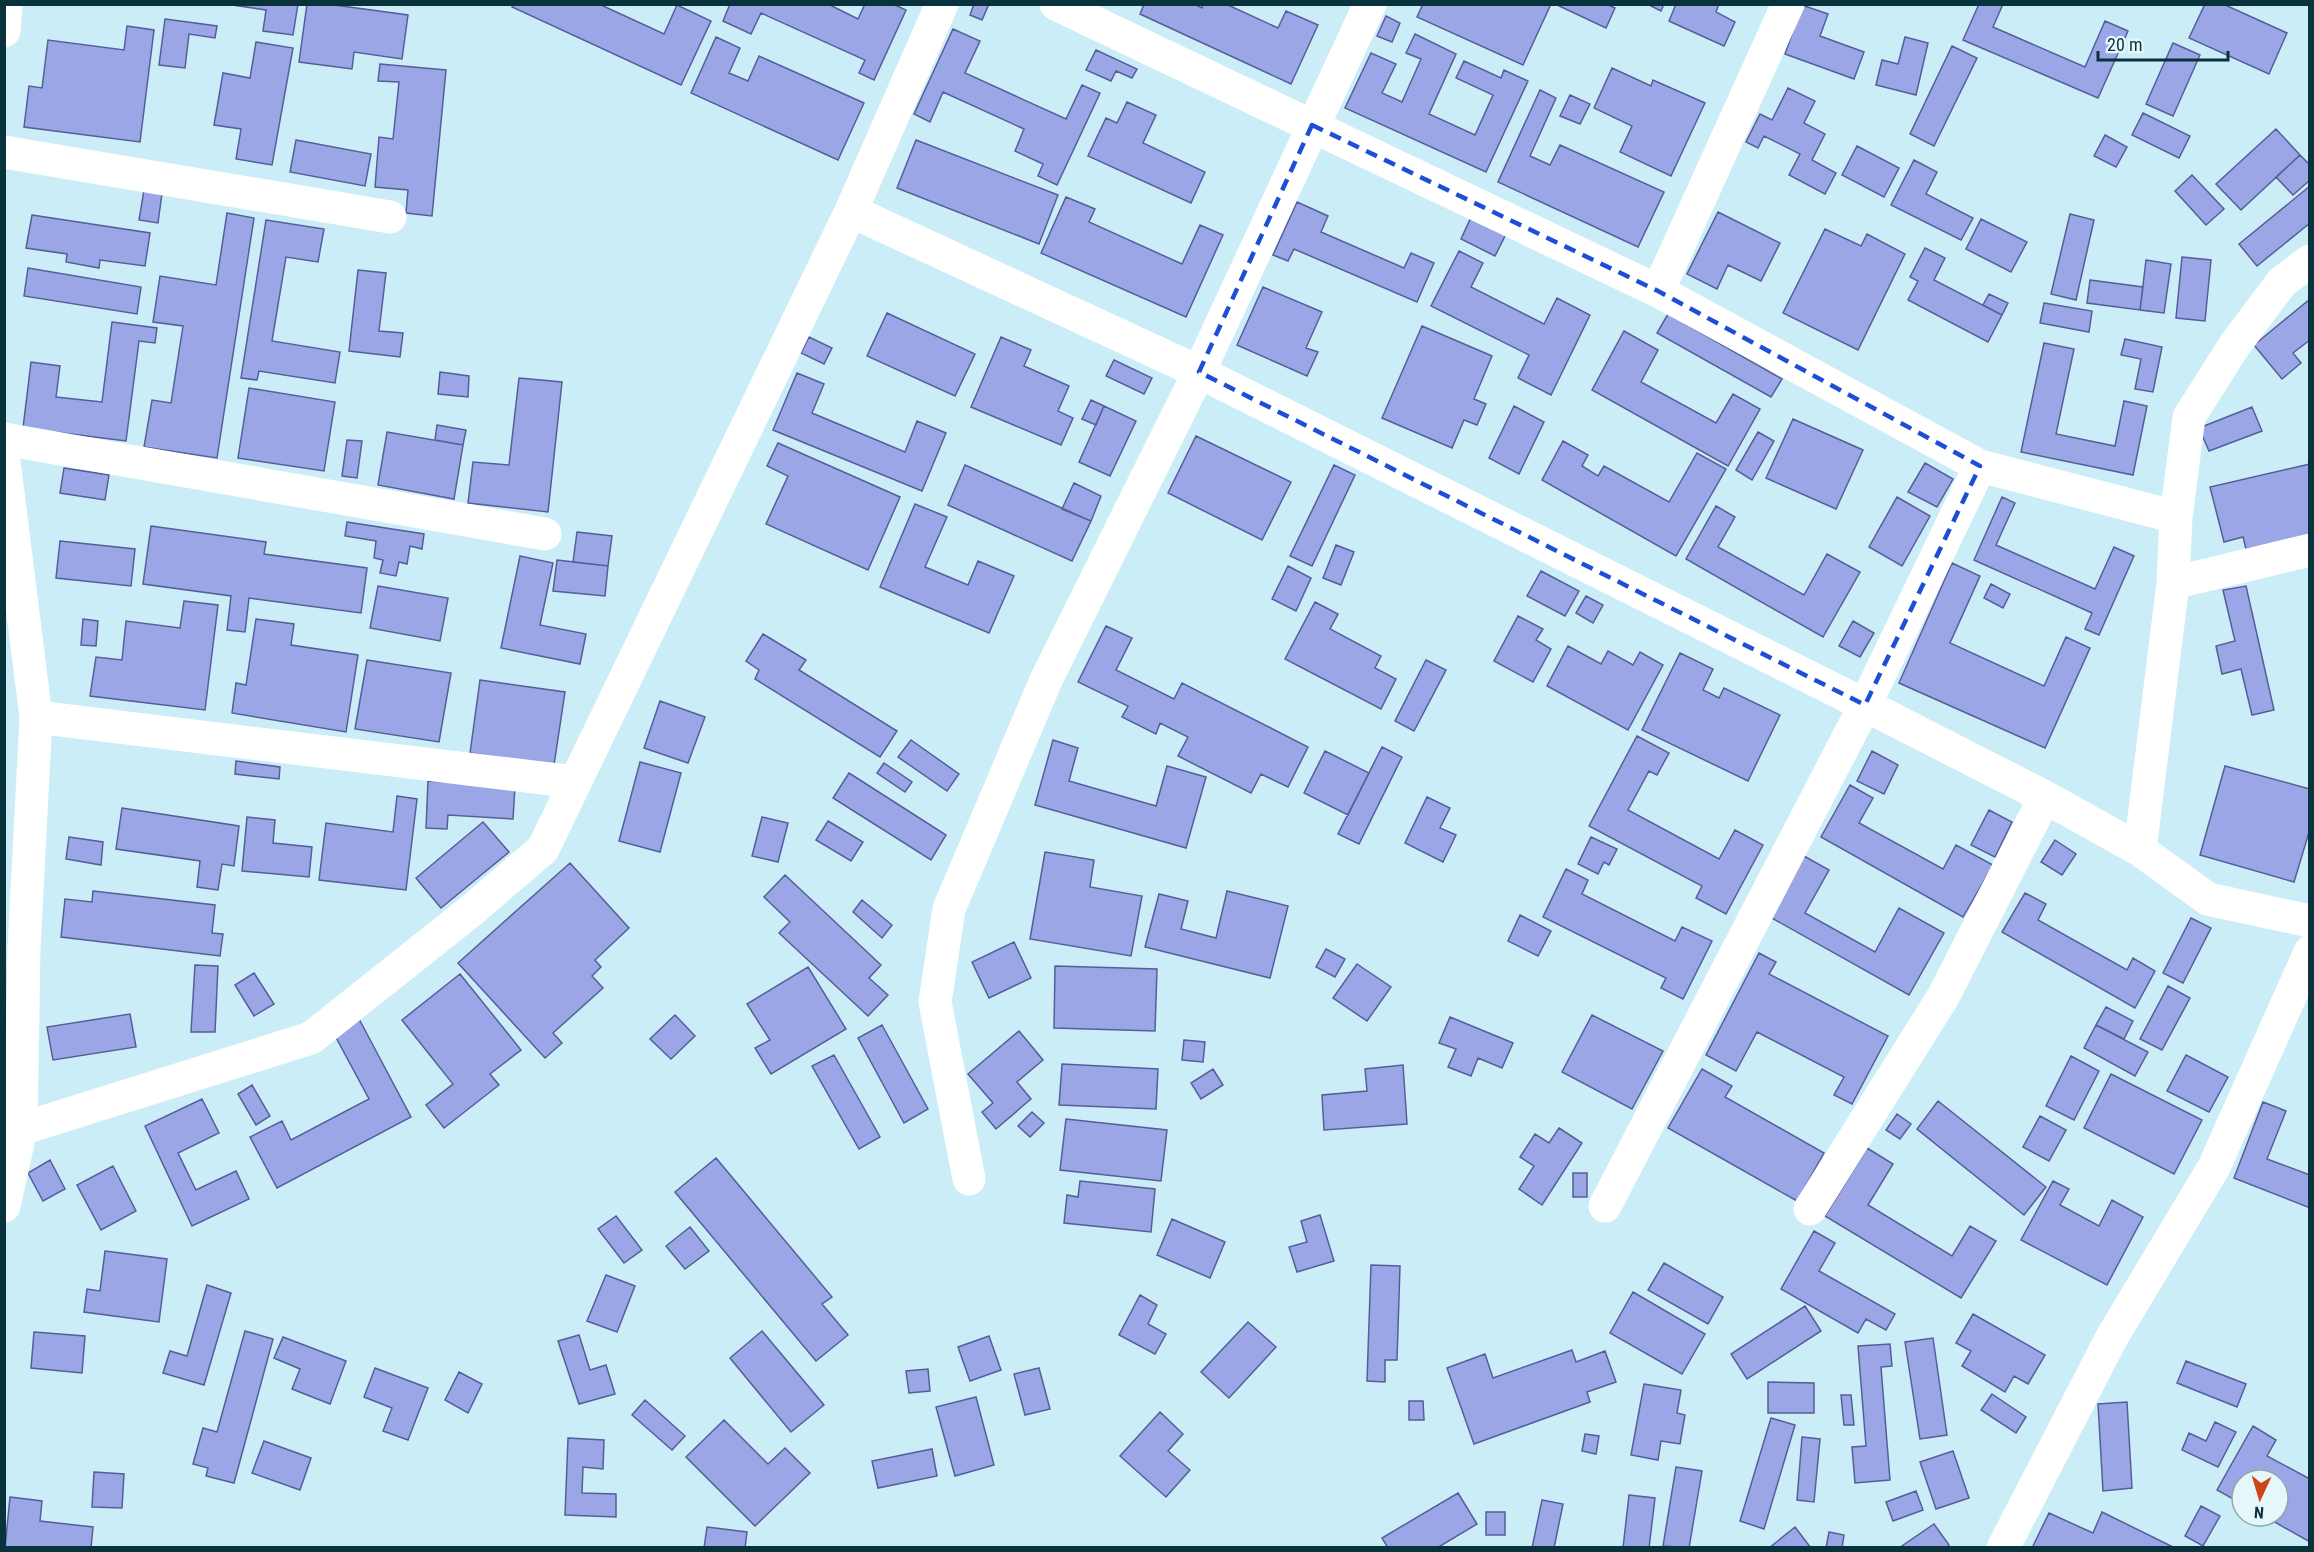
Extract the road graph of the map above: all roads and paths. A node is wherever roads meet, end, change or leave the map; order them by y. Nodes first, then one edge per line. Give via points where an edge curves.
1 (6, 4) edge
2 (942, 4) edge
3 (1056, 4) edge
4 (1370, 4) edge
5 (1788, 4) edge
6 (4, 31) edge
7 (1312, 125) junction
8 (4, 152) edge
9 (851, 211) junction
10 (390, 218) dead end
11 (2310, 261) edge
12 (1658, 291) junction
13 (1199, 372) junction
14 (4, 439) edge
15 (4, 461) edge
16 (1980, 466) junction
17 (2176, 518) junction
18 (545, 534) dead end
19 (2310, 550) edge
20 (2174, 583) junction
21 (1865, 705) junction
22 (36, 717) junction
23 (575, 782) junction
24 (2045, 797) junction
25 (2140, 850) junction
26 (2310, 921) edge
27 (14, 951) edge
28 (2310, 952) edge
29 (21, 1129) junction
30 (969, 1179) dead end
31 (4, 1206) edge
32 (1605, 1206) dead end
33 (1810, 1209) dead end
34 (2002, 1548) edge

1 - 6 street
2 - 9 street
3 - 7 street
4 - 7 street
5 - 12 street
7 - 12 street
7 - 13 street
8 - 10 street
9 - 13 street
9 - 23 street
11 - 17 street via 2282,282 2234,346 2189,417
12 - 16 street
13 - 21 street
13 - 30 street via 1046,680 949,909 935,1002
14 - 18 street
15 - 22 street
16 - 17 street
16 - 21 street
17 - 20 street
19 - 20 street
20 - 25 street
21 - 24 street
21 - 32 street
22 - 23 street
22 - 27 street
23 - 29 street via 543,849 311,1038
24 - 25 street
24 - 33 street via 1943,997
25 - 26 street via 2208,899
27 - 29 street
28 - 34 street via 2214,1167 2112,1337
29 - 31 street

